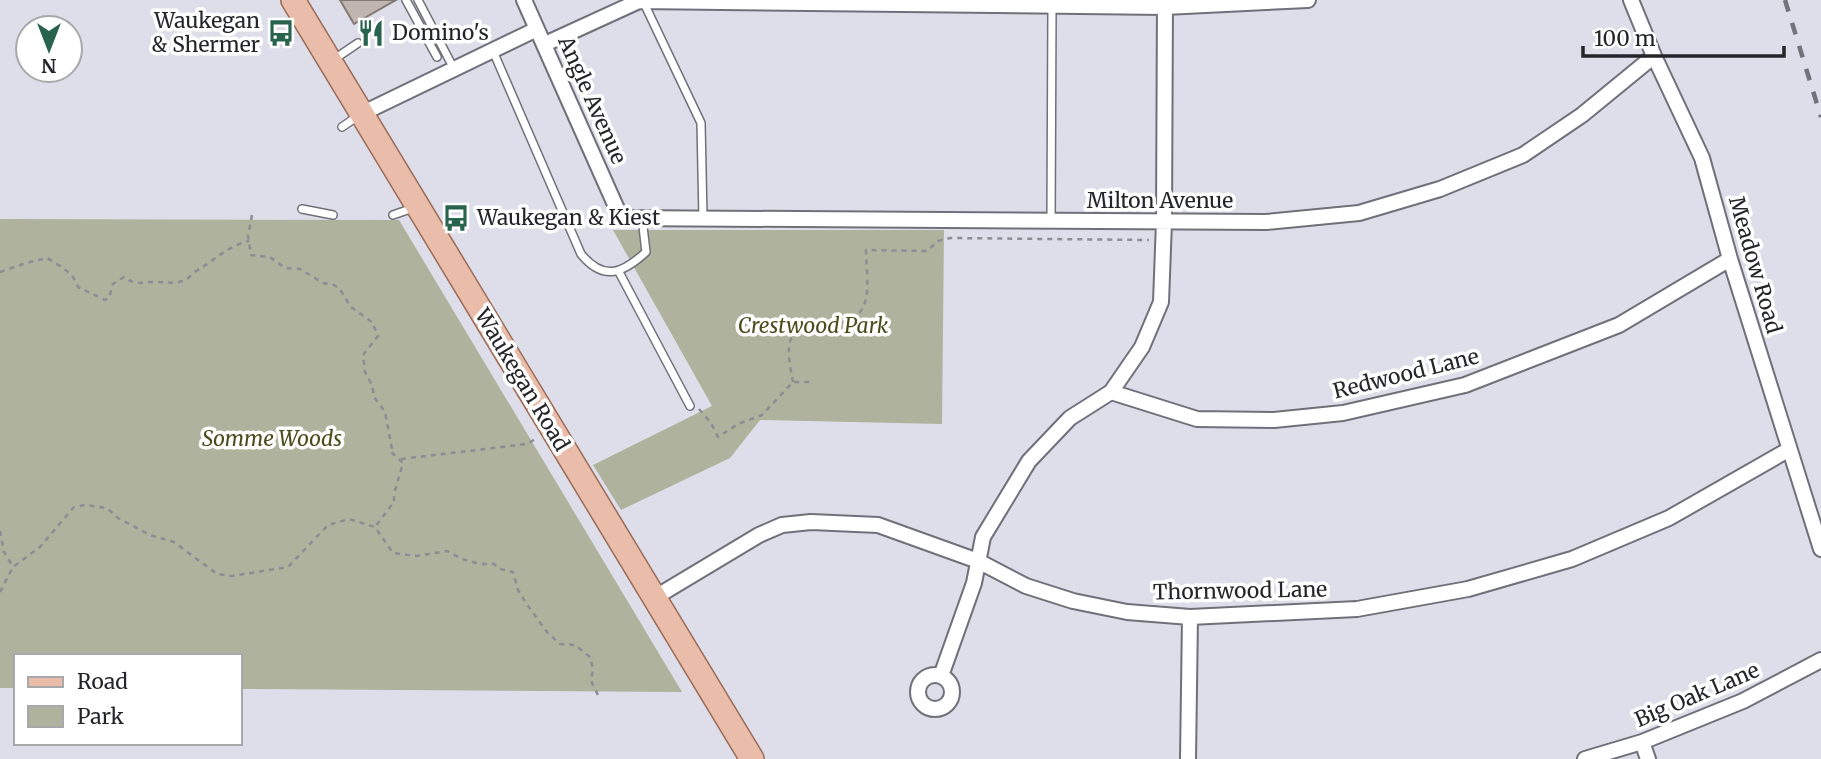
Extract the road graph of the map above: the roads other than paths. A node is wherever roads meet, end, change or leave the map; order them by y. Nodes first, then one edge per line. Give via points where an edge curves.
1 (293, 0) edge
2 (406, 0) edge
3 (418, 0) edge
4 (524, 0) edge
5 (1308, 0) edge
6 (1631, 0) edge
7 (643, 1) edge
8 (1165, 3) edge
9 (1052, 5) junction
10 (537, 29) junction
11 (358, 43) dead end
12 (545, 44) junction
13 (493, 50) junction
14 (1654, 56) junction
15 (437, 57) dead end
16 (330, 62) junction
17 (454, 69) junction
18 (361, 114) junction
19 (342, 127) dead end
20 (417, 206) junction
21 (302, 209) dead end
22 (333, 215) dead end
23 (393, 215) dead end
24 (621, 218) joint
25 (642, 218) junction
26 (703, 219) junction
27 (1051, 221) junction
28 (1164, 222) junction
29 (1730, 260) junction
30 (620, 272) junction
31 (1111, 392) junction
32 (690, 406) road end
33 (1788, 450) junction
34 (1821, 549) edge
35 (978, 561) junction
36 (654, 598) junction
37 (1190, 617) junction
38 (1821, 660) edge
39 (941, 676) dead end
40 (1642, 742) junction
41 (752, 759) edge
42 (1188, 759) edge
43 (1585, 759) edge
44 (1648, 759) edge

1 - 16 main road, Waukegan Road
2 - 15 lane
3 - 17 lane
4 - 10 street, Angle Avenue
5 - 8 street
6 - 14 street, Meadow Road
7 - 9 street
7 - 12 street
7 - 26 lane via 701,123
8 - 9 street
8 - 28 street
9 - 27 lane
10 - 12 street, Angle Avenue
10 - 13 street
11 - 16 lane
12 - 24 street, Angle Avenue
13 - 17 street
13 - 30 lane via 581,254 603,271
14 - 28 street, Milton Avenue via 1582,115 1523,155 1440,189 1359,213 1266,222
14 - 29 street, Meadow Road via 1702,158
16 - 18 main road, Waukegan Road
17 - 18 street
18 - 19 lane
18 - 20 main road, Waukegan Road
20 - 23 lane
20 - 36 main road, Waukegan Road
21 - 22 lane
24 - 25 street, Milton Avenue
25 - 26 street, Milton Avenue
25 - 30 lane via 646,252
26 - 27 street, Milton Avenue
27 - 28 street, Milton Avenue
28 - 31 street via 1161,302 1142,347
29 - 31 street, Redwood Lane via 1619,325 1465,385 1343,413 1274,420 1197,419
29 - 33 street, Meadow Road
30 - 32 lane
31 - 35 street via 1070,418 1029,461 983,537
33 - 34 street, Meadow Road
33 - 37 street, Thornwood Lane via 1669,518 1572,559 1468,589 1357,610
35 - 36 street, Thornwood Lane via 878,525 782,525
35 - 37 street, Thornwood Lane via 1026,586 1073,601 1127,612
35 - 39 street
36 - 41 main road, Waukegan Road
37 - 42 street
38 - 40 street, Big Oak Lane via 1743,701
40 - 43 street, Big Oak Lane
40 - 44 street

